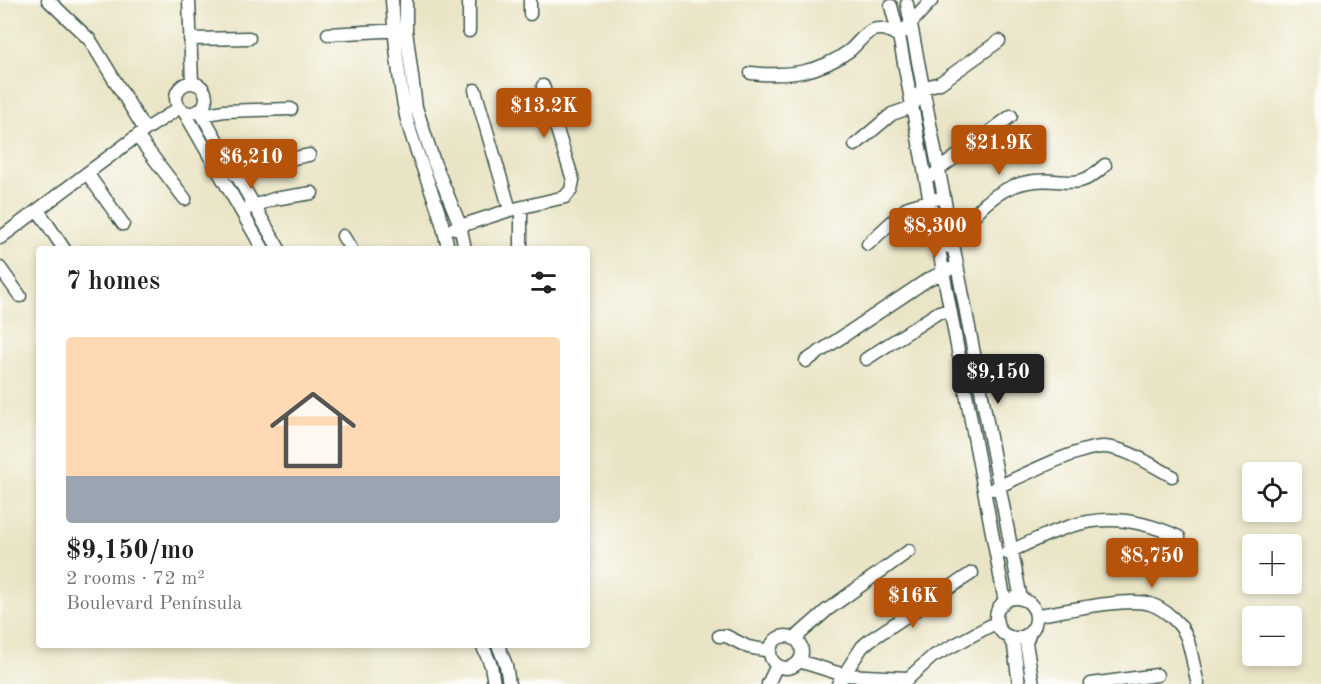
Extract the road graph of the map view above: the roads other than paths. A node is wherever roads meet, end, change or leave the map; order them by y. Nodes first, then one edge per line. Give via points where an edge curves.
1 (48, 0) edge
2 (189, 0) edge
3 (392, 0) edge
4 (406, 0) edge
5 (469, 0) edge
6 (530, 0) edge
7 (932, 0) edge
8 (909, 2) edge
9 (887, 3) edge
10 (530, 14) dead end
11 (910, 25) junction
12 (400, 30) junction
13 (469, 32) dead end
14 (328, 34) dead end
15 (899, 36) junction
16 (190, 39) junction
17 (249, 39) dead end
18 (999, 41) dead end
19 (751, 73) dead end
20 (192, 83) junction
21 (543, 86) dead end
22 (922, 88) junction
23 (475, 90) dead end
24 (912, 107) junction
25 (291, 109) dead end
26 (182, 111) junction
27 (201, 113) junction
28 (1011, 116) dead end
29 (141, 133) junction
30 (855, 145) dead end
31 (309, 155) dead end
32 (1105, 165) dead end
33 (938, 170) junction
34 (87, 173) junction
35 (235, 175) junction
36 (927, 184) junction
37 (312, 194) dead end
38 (943, 197) junction
39 (185, 199) dead end
40 (930, 201) junction
41 (253, 205) junction
42 (516, 209) junction
43 (38, 210) junction
44 (241, 212) junction
45 (123, 224) dead end
46 (460, 225) junction
47 (445, 232) junction
48 (343, 236) dead end
49 (0, 238) edge
50 (952, 242) junction
51 (868, 244) dead end
52 (62, 246) edge
53 (261, 246) edge
54 (277, 246) edge
55 (349, 246) edge
56 (447, 246) edge
57 (464, 246) edge
58 (521, 246) edge
59 (941, 258) junction
60 (956, 266) junction
61 (0, 268) edge
62 (943, 272) junction
63 (20, 296) dead end
64 (950, 310) junction
65 (866, 359) dead end
66 (806, 361) dead end
67 (1172, 476) dead end
68 (999, 487) junction
69 (984, 493) junction
70 (1179, 537) dead end
71 (909, 551) dead end
72 (1011, 551) junction
73 (996, 559) junction
74 (972, 573) dead end
75 (1021, 599) junction
76 (1005, 602) junction
77 (1035, 612) junction
78 (997, 622) junction
79 (1030, 632) junction
80 (719, 636) dead end
81 (1008, 636) junction
82 (794, 639) junction
83 (483, 648) edge
84 (499, 648) edge
85 (770, 651) junction
86 (799, 661) junction
87 (777, 665) junction
88 (1157, 675) dead end
89 (841, 680) edge
90 (905, 681) edge
91 (494, 684) edge
92 (509, 684) edge
93 (768, 684) edge
94 (1019, 684) edge
95 (1033, 684) edge
96 (1091, 684) edge
97 (1198, 684) edge

1 - 29 street via 90,40
2 - 16 street
3 - 12 street
4 - 12 street
5 - 13 street
6 - 10 street
7 - 11 street
8 - 9 street via 896,8
8 - 11 street
9 - 15 street
11 - 15 street
11 - 22 street
12 - 14 street
12 - 46 street via 416,107
12 - 47 street via 406,115
15 - 19 street via 882,28 869,31 856,46 820,68 784,76
15 - 24 street
16 - 17 street
16 - 20 street
18 - 22 street via 940,83
20 - 26 street via 178,88 175,99
20 - 27 street via 201,86 205,93
21 - 42 street via 573,180 571,190 565,197
22 - 24 street
22 - 33 street
23 - 42 street
24 - 30 street via 892,114
24 - 36 street
25 - 27 street
26 - 27 street
26 - 29 street
26 - 44 street
27 - 35 street
28 - 33 street
29 - 34 street
29 - 39 street
31 - 35 street via 256,166
32 - 50 street via 1084,181 1035,181 997,194 981,206
33 - 36 street
33 - 38 street
34 - 43 street
34 - 45 street
35 - 41 street
36 - 40 street
37 - 41 street
38 - 40 street
38 - 50 street
40 - 51 street via 908,207
40 - 59 street
41 - 44 street
41 - 54 street
42 - 46 street
42 - 58 street
43 - 49 street
43 - 52 street
44 - 53 street
46 - 47 street
46 - 57 street
47 - 56 street
48 - 55 street
50 - 59 street
50 - 60 street
59 - 62 street
60 - 62 street
60 - 68 street
61 - 63 street
62 - 64 street
62 - 66 street
64 - 65 street via 939,312
64 - 69 street
67 - 68 street via 1128,453 1105,447 1086,449
68 - 69 street
68 - 72 street
69 - 73 street
70 - 72 street via 1136,521 1092,520
71 - 82 street
72 - 73 street
72 - 75 street
73 - 76 street
74 - 89 street via 870,640
75 - 76 street
75 - 77 street
76 - 78 street via 998,609
77 - 79 street via 1035,625
77 - 97 street via 1039,615 1129,602 1149,604 1176,622 1187,637
78 - 81 street
78 - 90 street via 932,657
79 - 81 street via 1021,637
79 - 95 street via 1026,643
80 - 85 street
81 - 94 street via 1014,647
82 - 85 street via 778,638
82 - 86 street via 802,651
83 - 91 street
84 - 92 street
85 - 87 street
86 - 87 street via 786,668
86 - 89 street
87 - 93 street
88 - 96 street
89 - 90 street

